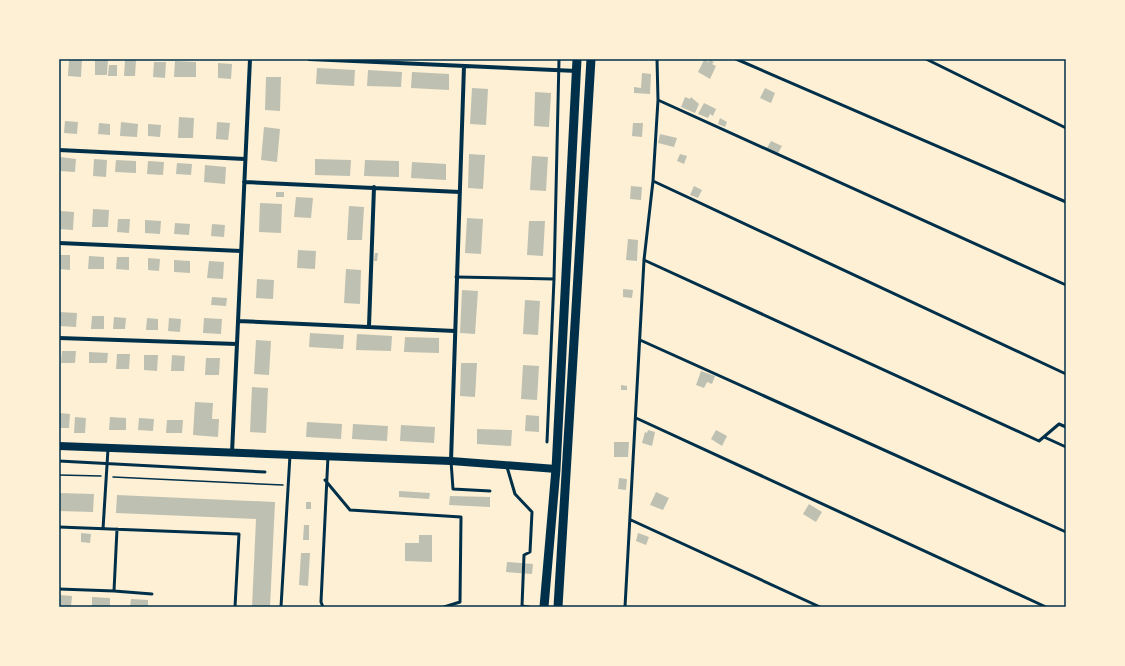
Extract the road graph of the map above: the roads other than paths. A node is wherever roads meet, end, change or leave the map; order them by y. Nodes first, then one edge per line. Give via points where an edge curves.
1 (250, 59) edge
2 (310, 59) edge
3 (559, 59) edge
4 (577, 59) edge
5 (591, 59) edge
6 (657, 59) edge
7 (736, 59) edge
8 (926, 59) edge
9 (354, 60) edge
10 (464, 66) junction
11 (558, 71) junction
12 (577, 71) junction
13 (658, 100) junction
14 (1066, 128) edge
15 (59, 150) edge
16 (245, 159) junction
17 (653, 181) junction
18 (244, 182) junction
19 (374, 187) junction
20 (460, 192) junction
21 (1066, 202) edge
22 (59, 243) edge
23 (241, 251) junction
24 (644, 260) junction
25 (456, 277) junction
26 (554, 279) junction
27 (1066, 285) edge
28 (238, 321) junction
29 (369, 326) junction
30 (454, 331) junction
31 (59, 338) edge
32 (640, 340) junction
33 (237, 344) junction
34 (1066, 374) edge
35 (636, 418) junction
36 (1066, 427) edge
37 (1044, 437) junction
38 (547, 442) dead end
39 (59, 446) edge
40 (1066, 447) edge
41 (108, 448) junction
42 (232, 453) junction
43 (290, 455) junction
44 (328, 456) junction
45 (59, 461) edge
46 (451, 461) junction
47 (108, 463) junction
48 (507, 465) junction
49 (556, 469) junction
50 (567, 469) junction
51 (265, 472) dead end
52 (325, 480) junction
53 (490, 491) dead end
54 (631, 520) junction
55 (59, 527) edge
56 (103, 529) junction
57 (117, 529) junction
58 (1066, 532) edge
59 (59, 589) edge
60 (114, 591) junction
61 (152, 594) dead end
62 (235, 607) edge
63 (281, 607) edge
64 (323, 607) edge
65 (444, 607) edge
66 (529, 607) edge
67 (544, 607) edge
68 (558, 607) edge
69 (625, 607) edge
70 (820, 607) edge
71 (1046, 607) edge

1 - 16 street
2 - 9 street
3 - 11 lane
4 - 12 main road
5 - 50 main road
6 - 13 lane
7 - 21 lane
8 - 14 lane
9 - 10 street
10 - 11 street
10 - 20 street
11 - 12 street
11 - 26 lane
12 - 49 main road
13 - 17 lane
13 - 27 lane
15 - 16 street
16 - 18 street
17 - 24 lane
17 - 34 lane
18 - 19 street
18 - 23 street
19 - 20 street
19 - 29 street
20 - 25 street
22 - 23 street
23 - 28 street
24 - 32 lane
24 - 37 lane via 1039,441
25 - 26 lane
25 - 30 street
26 - 38 lane
28 - 29 street
28 - 33 street
29 - 30 street
30 - 46 street
31 - 33 street
32 - 35 lane
32 - 58 lane
33 - 42 street
35 - 54 lane
35 - 71 lane
36 - 37 lane via 1059,424
37 - 40 lane
39 - 41 main road
41 - 42 main road
41 - 47 lane
42 - 43 main road
43 - 44 main road
43 - 63 lane
44 - 46 main road
44 - 52 lane
45 - 47 lane
46 - 48 main road
46 - 53 lane via 453,489
47 - 51 lane
47 - 56 lane
48 - 49 main road
48 - 66 lane via 515,494 532,512 530,552 524,555 522,606
49 - 50 main road
49 - 67 main road
50 - 68 main road
52 - 64 lane via 321,602
52 - 65 lane via 350,510 461,517 460,602
54 - 69 lane
54 - 70 lane
55 - 56 lane
56 - 57 lane
57 - 60 lane
57 - 62 lane via 239,534
59 - 60 lane
60 - 61 lane

